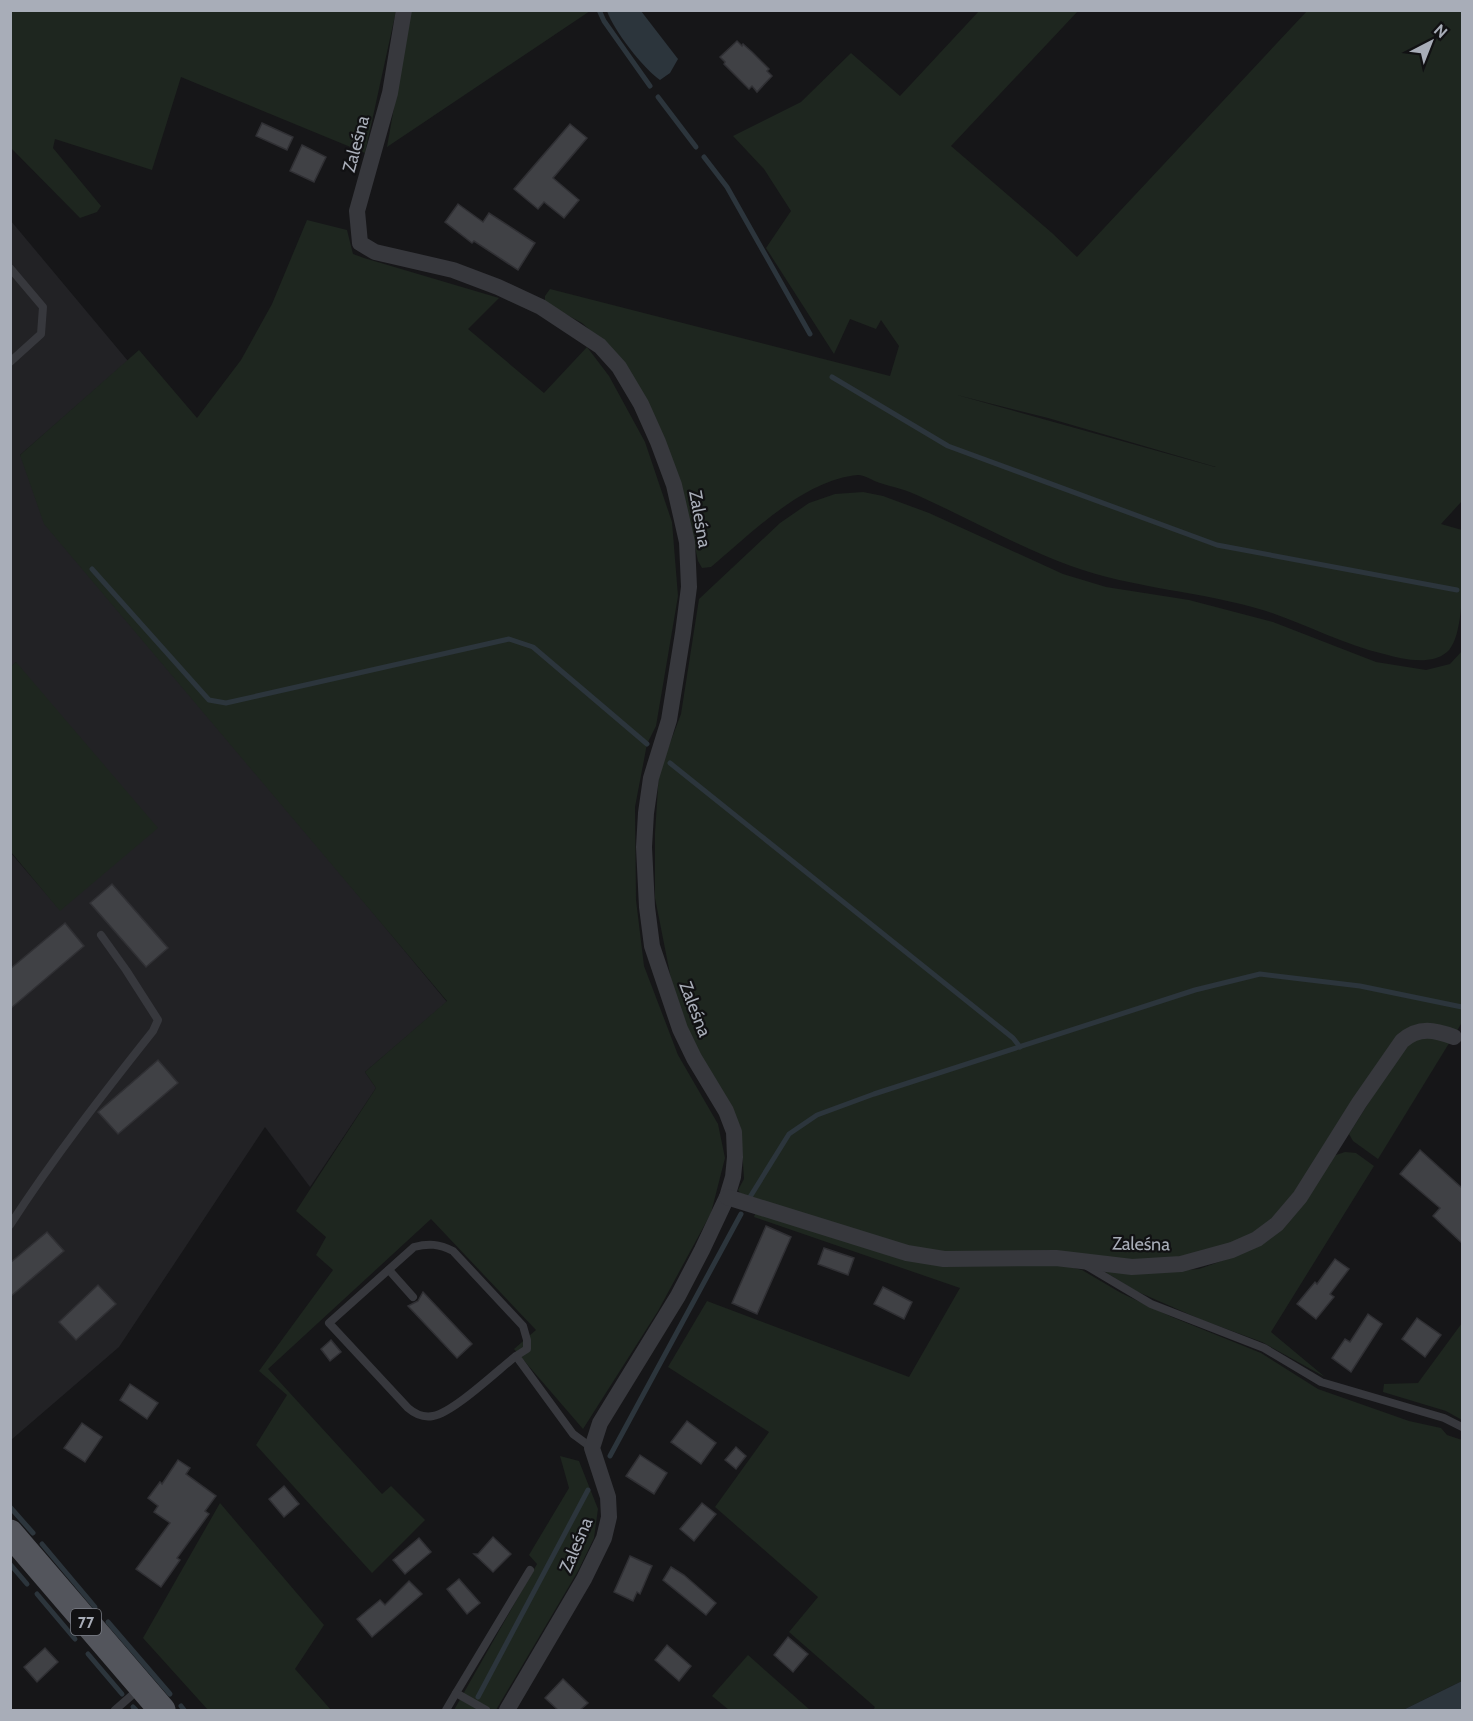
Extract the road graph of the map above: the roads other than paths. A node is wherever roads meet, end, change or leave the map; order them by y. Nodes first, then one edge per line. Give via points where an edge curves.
1 (404, 10) edge
2 (10, 268) edge
3 (10, 362) edge
4 (101, 935) dead end
5 (1454, 1037) dead end
6 (727, 1197) junction
7 (10, 1225) edge
8 (1083, 1261) junction
9 (389, 1270) junction
10 (413, 1297) dead end
11 (516, 1356) junction
12 (1462, 1427) edge
13 (592, 1448) junction
14 (10, 1533) edge
15 (530, 1570) dead end
16 (141, 1687) junction
17 (456, 1693) junction
18 (115, 1710) edge
19 (162, 1710) edge
20 (446, 1710) edge
21 (486, 1710) edge
22 (507, 1710) edge

1 - 6 street, Zaleśna via 390,93 357,211 360,243 375,252 453,270 498,287 542,307 600,346 619,367 641,404 676,494 687,542 689,586 669,720 651,778 646,813 647,907 652,946 680,1029 734,1132 733,1177
2 - 3 lane via 43,307 41,334
4 - 7 lane via 158,1020
5 - 8 street, Zaleśna via 1427,1030 1411,1033 1402,1041 1300,1197 1277,1224 1257,1239 1181,1264 1132,1267
6 - 8 street, Zaleśna via 907,1253 944,1259
6 - 13 street, Zaleśna via 678,1296 600,1423
8 - 12 lane via 1151,1304 1264,1348 1321,1382 1444,1418
9 - 10 lane
9 - 11 lane via 414,1247 427,1243 453,1251 523,1326 527,1348
9 - 11 lane via 329,1323 418,1415 448,1411
11 - 13 lane via 573,1434
13 - 22 street, Zaleśna via 608,1497 604,1538
14 - 16 main road, 77
15 - 17 lane
16 - 18 lane
16 - 19 main road, 77
17 - 20 lane
17 - 21 lane

